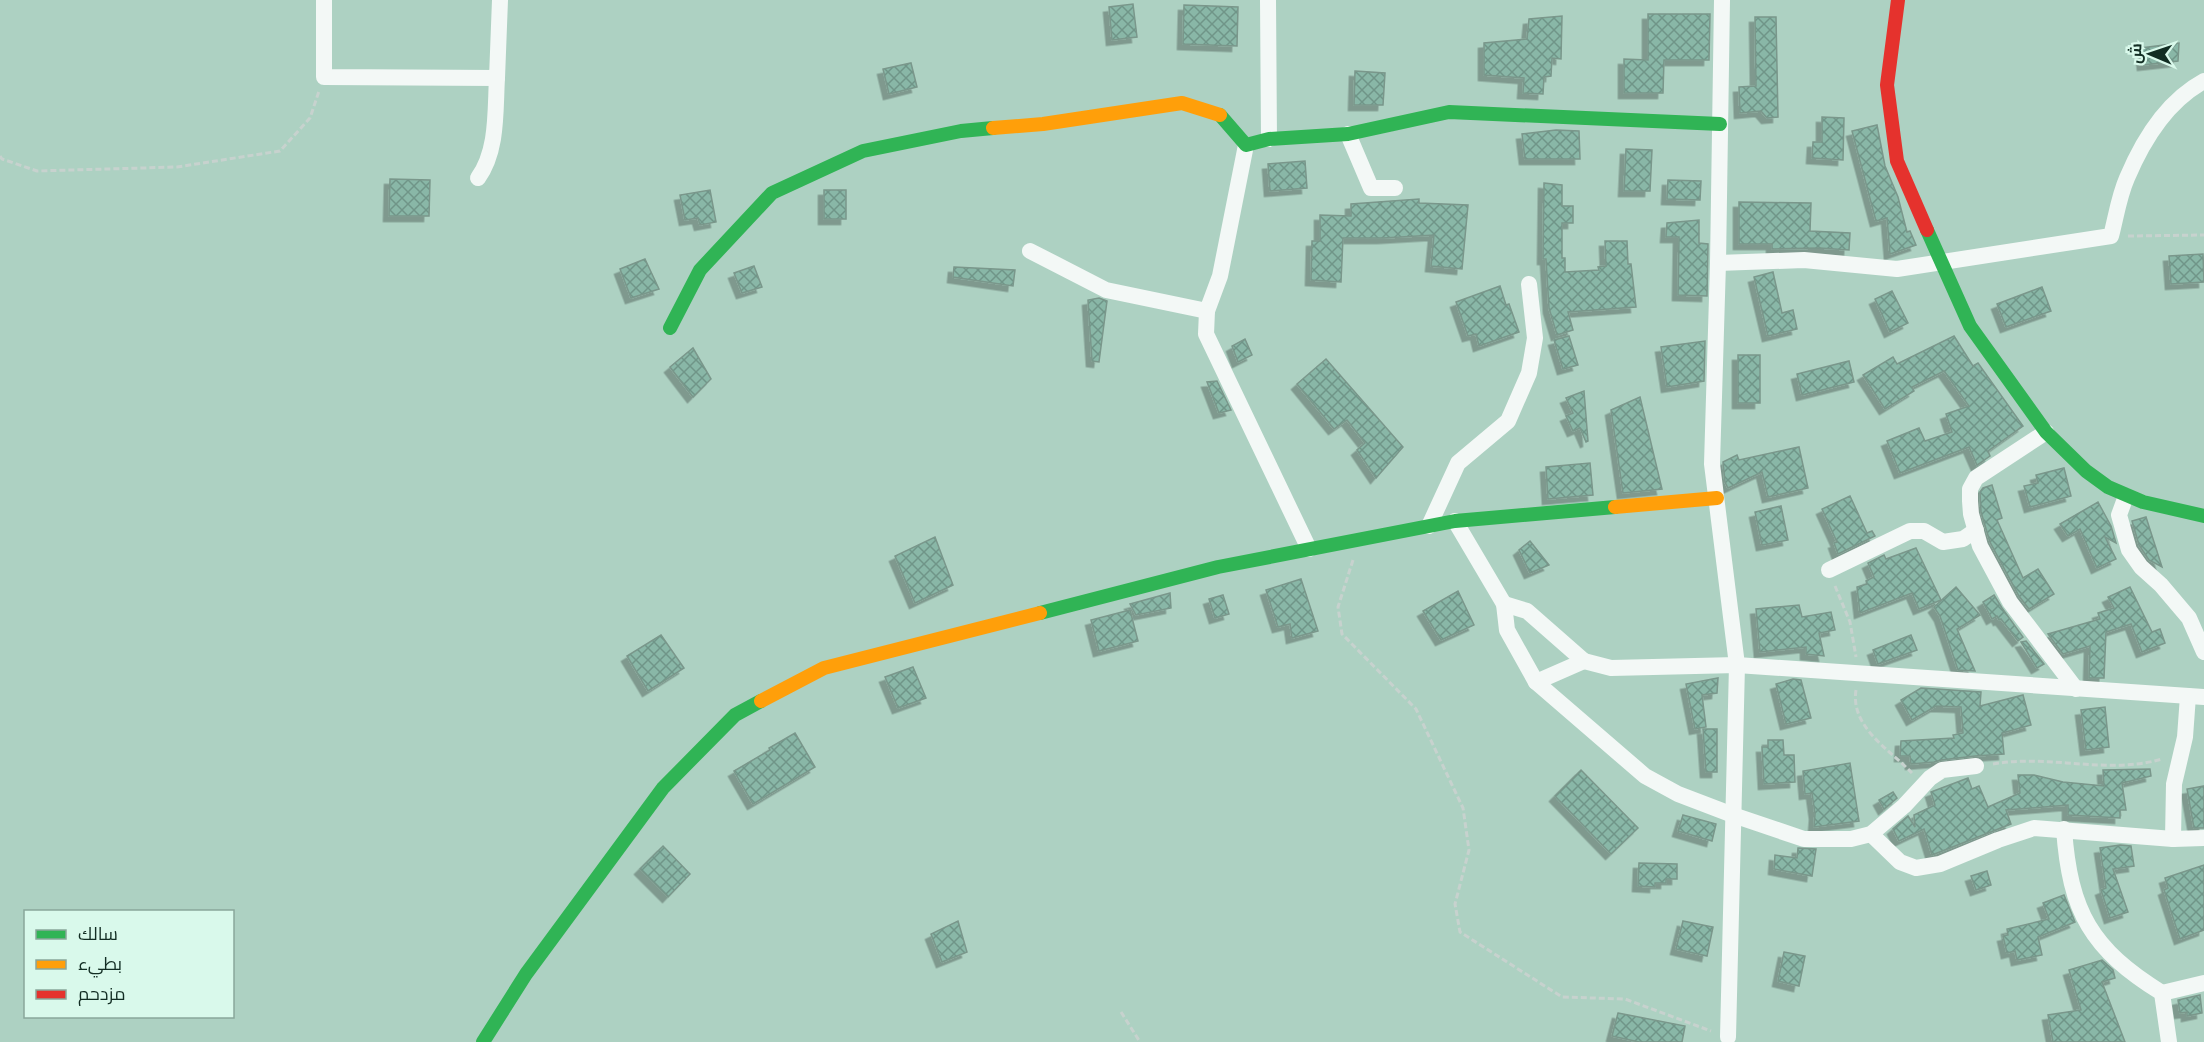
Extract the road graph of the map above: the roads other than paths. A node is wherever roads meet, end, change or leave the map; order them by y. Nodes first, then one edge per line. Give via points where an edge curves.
1 (324, 0) edge
2 (500, 0) edge
3 (1268, 0) edge
4 (1722, 0) edge
5 (1898, 0) edge
6 (497, 78) junction
7 (2204, 81) edge
8 (1720, 124) junction
9 (1348, 134) junction
10 (1269, 139) junction
11 (1246, 146) junction
12 (478, 178) dead end
13 (1395, 188) dead end
14 (1030, 251) dead end
15 (1941, 261) junction
16 (1718, 263) junction
17 (1529, 284) dead end
18 (1207, 311) junction
19 (670, 328) dead end
20 (2046, 432) junction
21 (2126, 496) junction
22 (1717, 498) junction
23 (2204, 516) edge
24 (1455, 521) junction
25 (1429, 526) junction
26 (1976, 530) junction
27 (1309, 549) junction
28 (1829, 570) dead end
29 (1504, 604) junction
30 (2204, 652) edge
31 (1584, 661) junction
32 (1737, 665) junction
33 (1536, 682) junction
34 (2076, 689) junction
35 (2196, 697) edge
36 (1976, 766) road end
37 (1733, 815) junction
38 (2064, 830) junction
39 (1871, 834) junction
40 (2204, 838) edge
41 (2173, 839) junction
42 (2204, 982) edge
43 (2162, 993) junction
44 (1728, 1037) road end
45 (483, 1042) edge
46 (2169, 1042) edge

1 - 6 street via 324,77
2 - 6 street
3 - 10 street
4 - 8 street
5 - 15 street via 1887,85 1897,161
6 - 12 street via 491,149
7 - 15 street via 2154,126 2127,179 2111,236
8 - 9 street via 1449,112
8 - 16 street
9 - 10 street
9 - 13 street via 1371,188
10 - 11 street
11 - 18 street via 1220,276
11 - 19 street via 1219,114 1182,103 1043,124 960,130 862,151 771,193 700,270
14 - 18 street via 1106,290
15 - 16 street via 1897,269 1804,260
15 - 20 street via 1970,326
16 - 22 street via 1712,464
17 - 25 street via 1535,338 1529,373 1508,421 1458,463
18 - 27 street via 1206,334
20 - 21 street via 2086,471
20 - 26 street via 1972,483 1971,507
21 - 23 street
21 - 30 street via 2120,515 2129,549 2189,618
22 - 24 street
22 - 32 street
24 - 25 street
24 - 29 street
25 - 27 street
26 - 28 street via 1963,539 1943,542 1924,531 1910,531
26 - 34 street via 1980,546 2010,602
27 - 45 street via 1218,567 824,668 735,715 663,788 526,974
29 - 31 street via 1527,611
29 - 33 street via 1507,630
31 - 32 street via 1611,668
31 - 33 street
32 - 34 street
32 - 37 street
33 - 37 street via 1645,776 1678,794
34 - 35 street
35 - 41 street via 2174,784
36 - 39 street via 1942,770
37 - 39 street via 1804,838 1851,839
37 - 44 street
38 - 39 street via 2021,831 1924,868 1900,862
38 - 41 street
38 - 43 street via 2071,885 2094,936 2111,957
40 - 41 street
42 - 43 street
43 - 46 street

